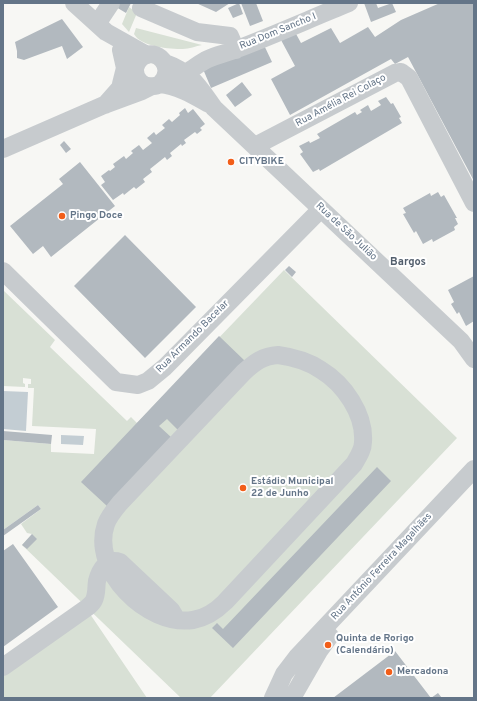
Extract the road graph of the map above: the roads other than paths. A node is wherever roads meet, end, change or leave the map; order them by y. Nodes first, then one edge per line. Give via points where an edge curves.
1 (74, 3) edge
2 (111, 3) edge
3 (349, 3) edge
4 (141, 8) dead end
5 (102, 28) junction
6 (121, 50) junction
7 (236, 50) junction
8 (158, 58) junction
9 (207, 60) junction
10 (135, 70) junction
11 (186, 73) junction
12 (155, 85) junction
13 (121, 86) junction
14 (104, 105) junction
15 (214, 108) junction
16 (255, 146) junction
17 (3, 149) edge
18 (474, 203) edge
19 (321, 209) junction
20 (3, 271) edge
21 (474, 359) edge
22 (474, 469) edge
23 (474, 482) edge
24 (108, 562) junction
25 (31, 648) junction
26 (3, 657) edge
27 (3, 667) edge
28 (297, 685) edge
29 (273, 698) edge

1 - 5 street
2 - 5 street
3 - 7 street, Rua Dom Sancho I
4 - 7 street via 197,32 230,36
5 - 6 street
5 - 8 street, Rua de São Julião
6 - 10 street
6 - 13 street via 125,68
7 - 9 street, Rua Dom Sancho I
8 - 9 street, Rua Dom Sancho I
8 - 10 street, Rua Dom Sancho I via 140,59
8 - 11 street, Rua de São Julião
8 - 12 street via 167,72 164,81
9 - 11 street, Rua Dom Sancho I
10 - 12 street via 141,83
10 - 13 street, Rua Dom Sancho I
11 - 12 street, Rua Dom Sancho I
11 - 15 street, Rua de São Julião
12 - 14 street, Rua Dom Sancho I
12 - 15 street, Rua de São Julião via 170,85
13 - 14 street, Rua Dom Sancho I
14 - 17 street, Rua Dom Sancho I
15 - 16 street, Rua de São Julião
16 - 18 street, Rua Amélia Rei Colaço via 401,72 409,78
16 - 19 street, Rua de São Julião
19 - 20 street, Rua Armando Bacelar via 165,366 148,381 138,385 116,382
19 - 21 street, Rua de São Julião via 461,341
22 - 28 street, Rua António Ferreira Magalhães via 297,657
23 - 28 street, Rua António Ferreira Magalhães via 344,619
24 - 24 street via 120,584 137,603 158,615 177,620 204,617 220,606 354,464 364,442 354,406 332,378 311,364 278,355 267,356 251,365 113,512 106,523 104,536
24 - 25 street via 97,580 94,600 88,608
25 - 26 street via 26,641
25 - 27 street
28 - 29 street, Rua António Ferreira Magalhães via 284,674

